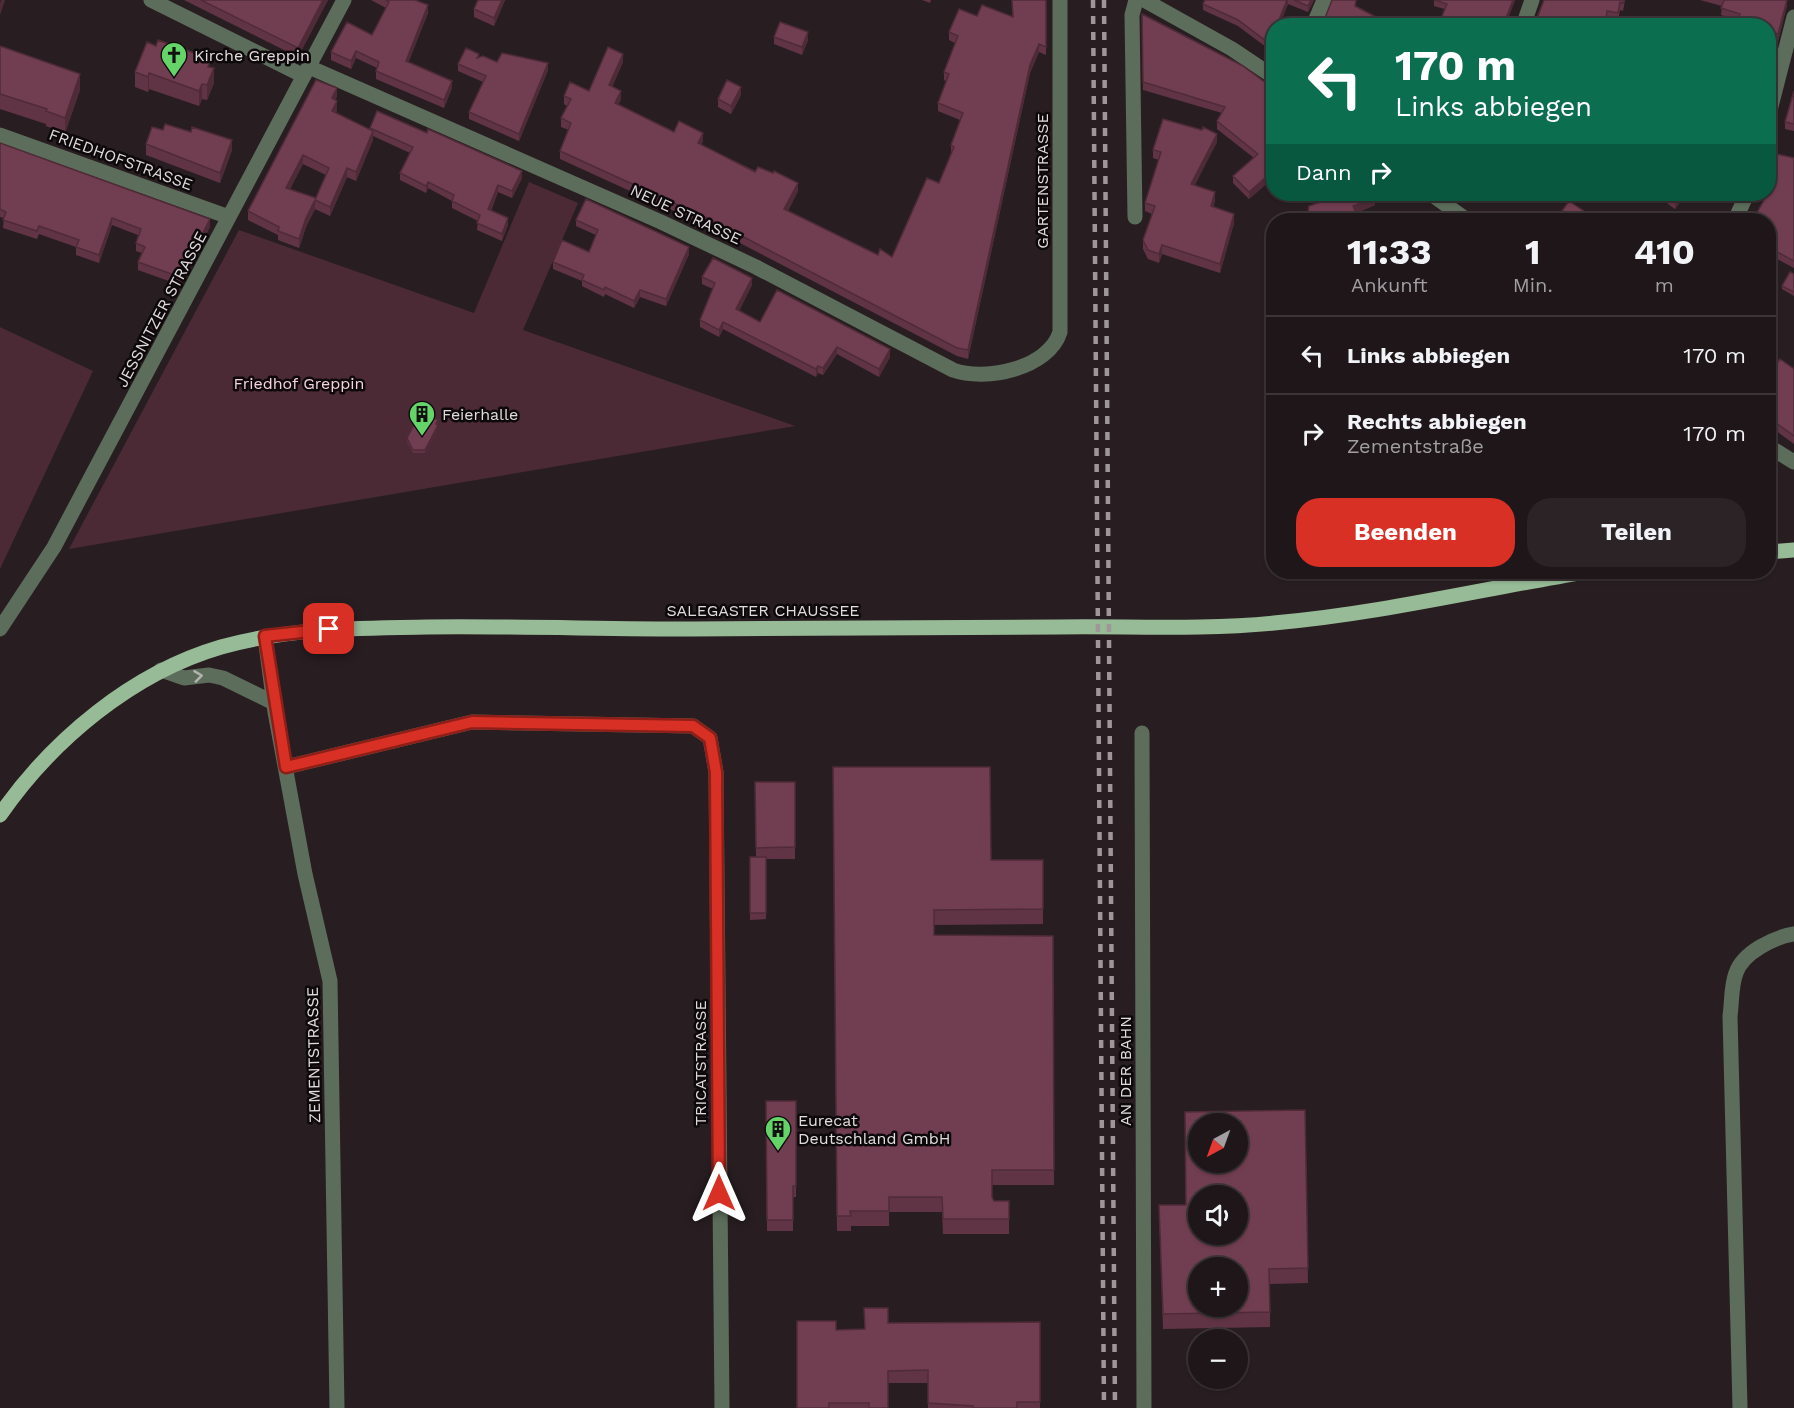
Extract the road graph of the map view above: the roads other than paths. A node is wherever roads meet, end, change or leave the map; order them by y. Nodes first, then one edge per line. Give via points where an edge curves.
1 (151, 0) edge
2 (344, 0) edge
3 (1060, 0) edge
4 (1136, 0) edge
5 (1144, 0) edge
6 (1323, 0) edge
7 (1532, 0) edge
8 (1794, 17) edge
9 (1316, 18) edge
10 (1526, 18) edge
11 (306, 71) junction
12 (1266, 72) edge
13 (1776, 87) edge
14 (0, 135) edge
15 (1135, 216) dead end
16 (230, 217) junction
17 (1044, 356) joint
18 (1776, 451) edge
19 (1794, 462) edge
20 (1794, 550) edge
21 (1776, 551) edge
22 (1544, 579) edge
23 (0, 629) edge
24 (265, 636) junction
25 (161, 670) junction
26 (274, 703) junction
27 (1143, 733) dead end
28 (286, 767) junction
29 (0, 815) edge
30 (1794, 934) edge
31 (337, 1408) edge
32 (722, 1408) edge
33 (1144, 1408) edge
34 (1740, 1408) edge

1 - 11 street, NEUE STRASSE
2 - 11 street, JESSNITZER STRASSE
3 - 17 street, GARTENSTRASSE via 1060,332 1056,345
4 - 15 street via 1132,15
5 - 12 street
6 - 9 street
7 - 10 street
8 - 13 street
11 - 16 street, JESSNITZER STRASSE
11 - 17 street, NEUE STRASSE via 661,222 953,370 966,375 999,373
14 - 16 street, FRIEDHOFSTRASSE
16 - 23 street, JESSNITZER STRASSE via 54,547
18 - 19 street
20 - 21 main road
22 - 24 main road, SALEGASTER CHAUSSEE via 1256,625 363,627
24 - 25 main road, SALEGASTER CHAUSSEE via 198,654
24 - 26 street, ZEMENTSTRASSE
25 -> 26 street via 184,678 223,678
25 - 29 main road, SALEGASTER CHAUSSEE via 112,702 60,746 24,782
26 - 28 street, ZEMENTSTRASSE
27 - 33 street, AN DER BAHN
28 - 31 street, ZEMENTSTRASSE via 330,981
28 - 32 street, TRICATSTRASSE via 472,722 693,726 710,738 716,772
30 - 34 street via 1778,937 1755,950 1736,971 1730,1016

